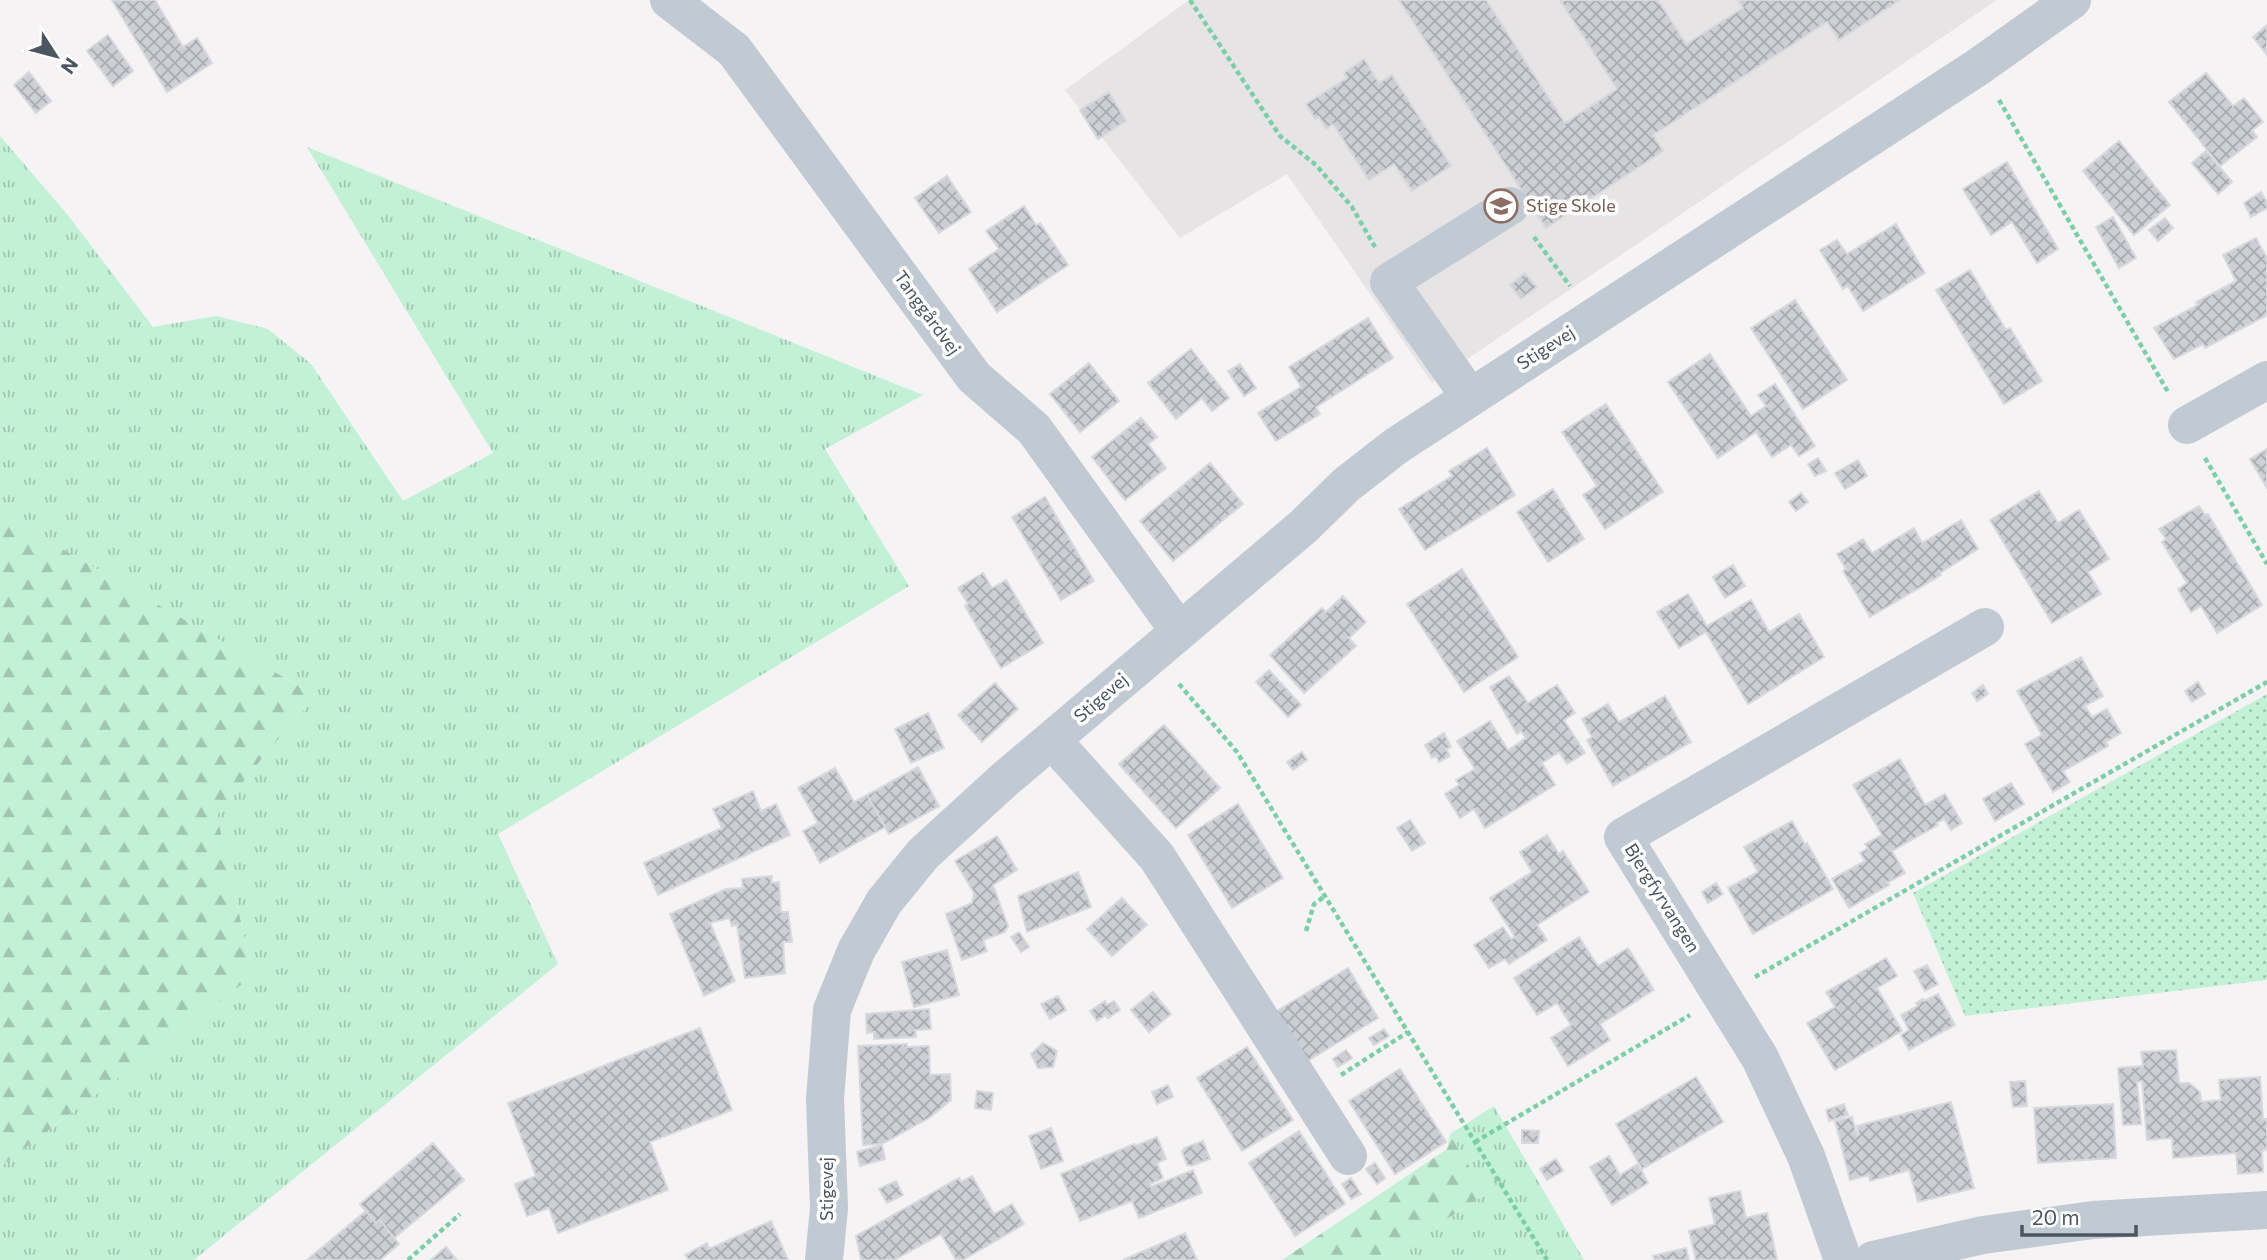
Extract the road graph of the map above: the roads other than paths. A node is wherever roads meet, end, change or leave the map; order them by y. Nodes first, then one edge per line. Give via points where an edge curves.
1 (669, 0) edge
2 (2073, 0) edge
3 (1510, 206) road end
4 (2267, 380) edge
5 (1470, 397) junction
6 (2187, 425) road end
7 (1985, 627) dead end
8 (1165, 643) junction
9 (1052, 740) junction
10 (1348, 1156) dead end
11 (2267, 1210) edge
12 (824, 1260) edge
13 (1843, 1260) edge
14 (1873, 1260) edge

1 - 8 street, Tanggårdvej via 734,50 974,377 1034,429
2 - 5 street, Stigevej
3 - 5 street via 1389,282
4 - 6 street
5 - 8 street, Stigevej via 1346,485
7 - 13 street, Bjergfyrvangen via 1623,837 1760,1058 1805,1156
8 - 9 street, Stigevej
9 - 10 street via 1157,857
9 - 12 street, Stigevej via 923,854 884,902 856,951 832,1010 825,1099 829,1208
11 - 14 street via 2092,1220 1983,1235

